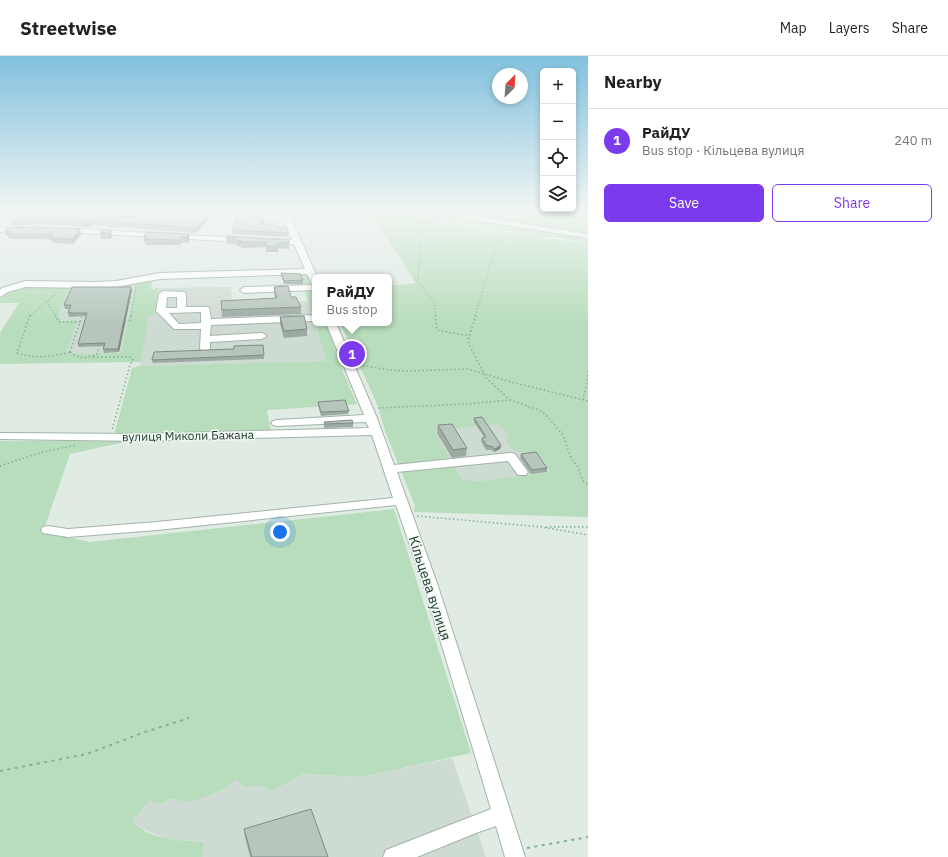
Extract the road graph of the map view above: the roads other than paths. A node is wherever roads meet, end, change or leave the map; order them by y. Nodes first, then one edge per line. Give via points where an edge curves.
1 (300, 248) edge
2 (310, 271) junction
3 (312, 276) edge
4 (312, 287) edge
5 (244, 290) dead end
6 (0, 294) edge
7 (161, 310) junction
8 (181, 310) junction
9 (312, 318) edge
10 (206, 324) junction
11 (332, 326) edge
12 (262, 336) dead end
13 (371, 419) junction
14 (277, 423) dead end
15 (0, 436) edge
16 (389, 469) junction
17 (522, 472) dead end
18 (400, 501) junction
19 (48, 530) dead end
20 (502, 816) junction
21 (514, 854) edge
22 (393, 857) edge

1 - 2 street
2 - 3 street
2 - 6 street via 160,276 96,285 25,284
4 - 5 street
7 - 8 street
7 - 8 street via 163,294 182,294
7 - 10 street via 177,327
8 - 10 street via 206,309
9 - 10 street
10 - 12 street via 205,344
11 - 13 street, Кільцева вулиця
13 - 14 street
13 - 15 street, вулиця Миколи Бажана via 114,438
13 - 16 street, Кільцева вулиця
16 - 17 street via 511,457
16 - 18 street, Кільцева вулиця
18 - 19 street via 157,526 68,533
18 - 20 street, Кільцева вулиця via 433,593
20 - 21 street, Кільцева вулиця
20 - 22 street via 474,824

